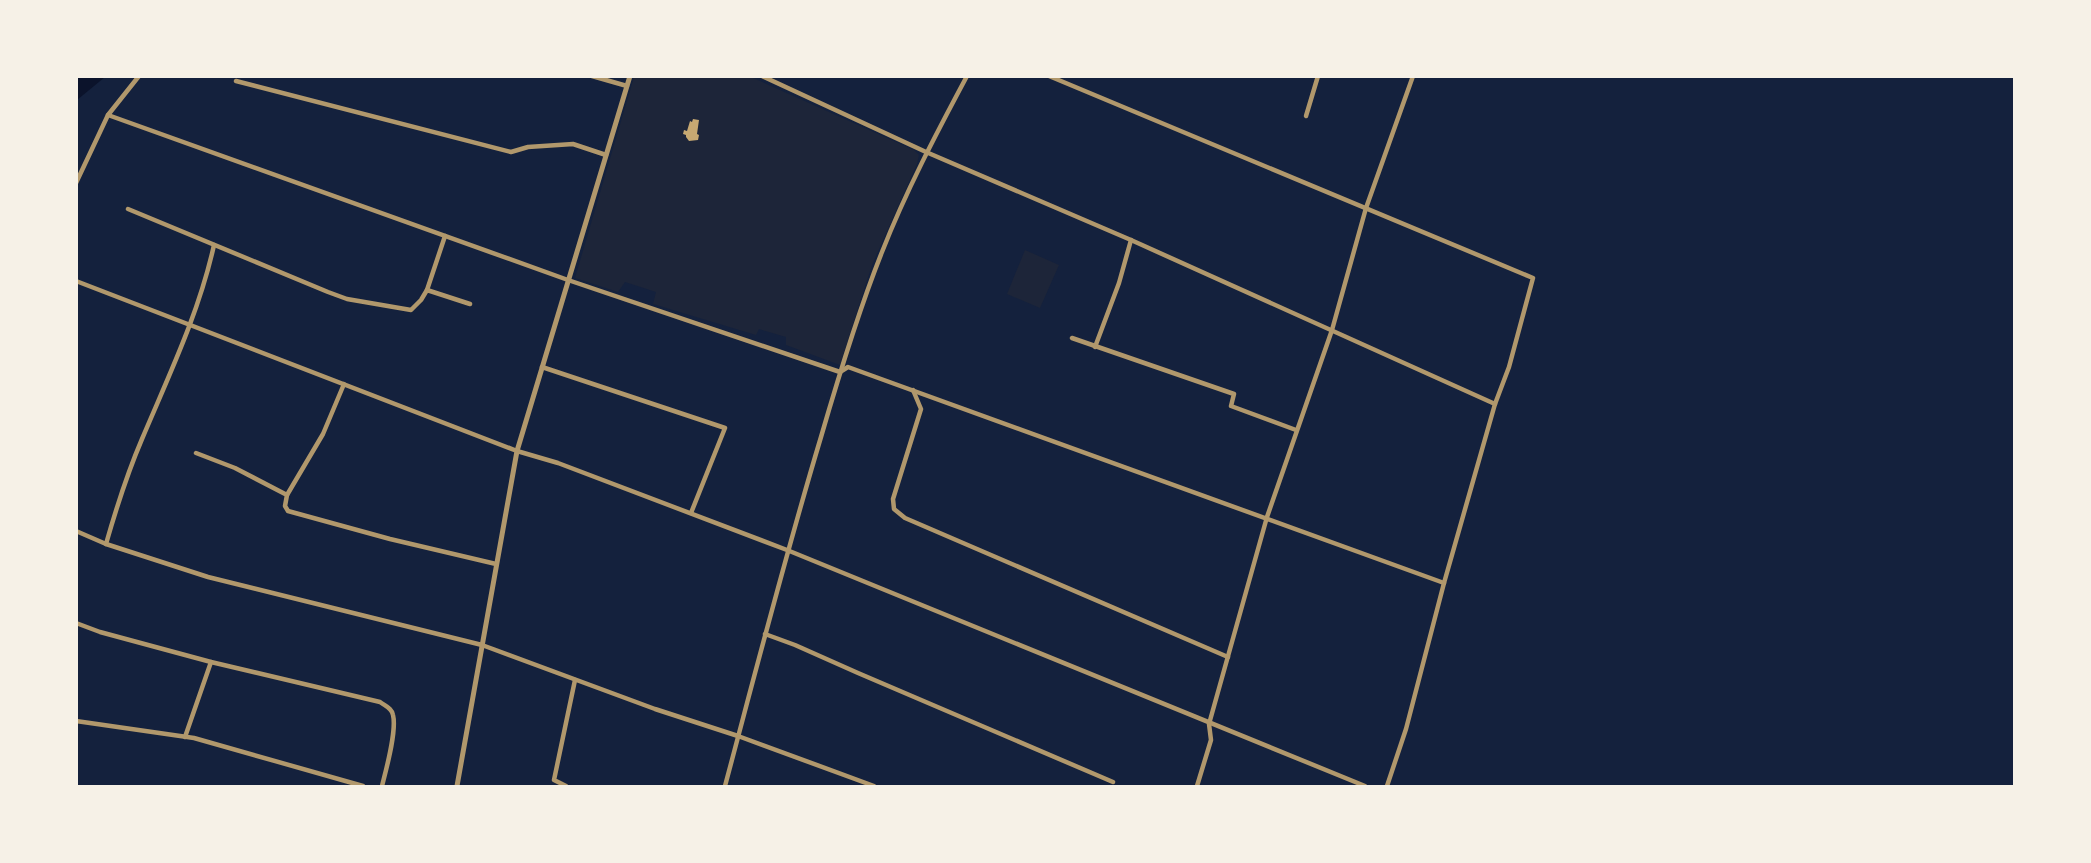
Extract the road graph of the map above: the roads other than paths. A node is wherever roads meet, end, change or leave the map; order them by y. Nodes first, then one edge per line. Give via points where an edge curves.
1 (139, 76) edge
2 (592, 76) edge
3 (630, 76) edge
4 (762, 76) edge
5 (968, 76) edge
6 (1049, 76) edge
7 (1318, 76) edge
8 (1413, 76) edge
9 (236, 81) dead end
10 (627, 86) junction
11 (108, 115) junction
12 (1306, 116) dead end
13 (926, 152) junction
14 (606, 155) junction
15 (76, 183) edge
16 (1366, 208) junction
17 (128, 209) dead end
18 (445, 236) junction
19 (1131, 240) junction
20 (214, 245) junction
21 (568, 280) junction
22 (76, 281) edge
23 (427, 290) junction
24 (470, 304) dead end
25 (190, 325) junction
26 (1332, 330) junction
27 (1072, 338) dead end
28 (1095, 346) junction
29 (542, 367) junction
30 (840, 372) junction
31 (344, 384) junction
32 (913, 390) junction
33 (1496, 404) junction
34 (1296, 430) junction
35 (517, 451) junction
36 (196, 453) dead end
37 (287, 495) junction
38 (691, 513) junction
39 (1267, 518) junction
40 (76, 531) edge
41 (106, 544) junction
42 (787, 550) junction
43 (496, 564) junction
44 (1444, 583) junction
45 (76, 623) edge
46 (765, 634) junction
47 (482, 645) junction
48 (1228, 657) junction
49 (212, 662) junction
50 (575, 680) junction
51 (76, 722) edge
52 (1209, 724) junction
53 (738, 736) junction
54 (185, 737) junction
55 (1113, 782) dead end
56 (363, 786) edge
57 (382, 786) edge
58 (457, 786) edge
59 (566, 786) edge
60 (725, 786) edge
61 (874, 786) edge
62 (1197, 786) edge
63 (1365, 786) edge
64 (1387, 786) edge

1 - 11 street
2 - 10 street
3 - 10 street
4 - 13 street
5 - 13 street
6 - 16 street
7 - 12 street
8 - 16 street
9 - 14 street via 511,152 573,144
10 - 14 street
11 - 15 street
11 - 18 street
13 - 19 street
13 - 30 street via 882,252
14 - 21 street
16 - 26 street
16 - 33 street via 1533,278
17 - 20 street
18 - 21 street
18 - 23 street
19 - 26 street
19 - 28 street
20 - 23 street via 347,299 411,310
20 - 25 street
21 - 29 street
21 - 30 street
22 - 25 street
23 - 24 street
25 - 31 street
25 - 41 street via 141,441
26 - 33 street
26 - 34 street
27 - 28 street
28 - 34 street via 1234,394 1231,406
29 - 35 street
29 - 38 street via 725,428
30 - 32 street via 848,367
30 - 42 street
31 - 35 street
31 - 37 street via 322,434
32 - 39 street
32 - 48 street via 921,409 893,499 894,509 905,518
33 - 44 street
34 - 39 street
35 - 38 street
35 - 43 street
36 - 37 street
37 - 43 street via 288,511
38 - 42 street
39 - 44 street
39 - 48 street
40 - 41 street
41 - 47 street via 208,577
42 - 46 street
42 - 52 street
43 - 47 street
44 - 64 street via 1409,719
45 - 49 street
46 - 53 street
46 - 55 street
47 - 50 street
47 - 58 street
48 - 52 street
49 - 54 street
49 - 57 street via 389,707 393,727
50 - 53 street
50 - 59 street via 554,780
51 - 54 street
52 - 62 street via 1211,740
52 - 63 street
53 - 60 street
53 - 61 street
54 - 56 street

